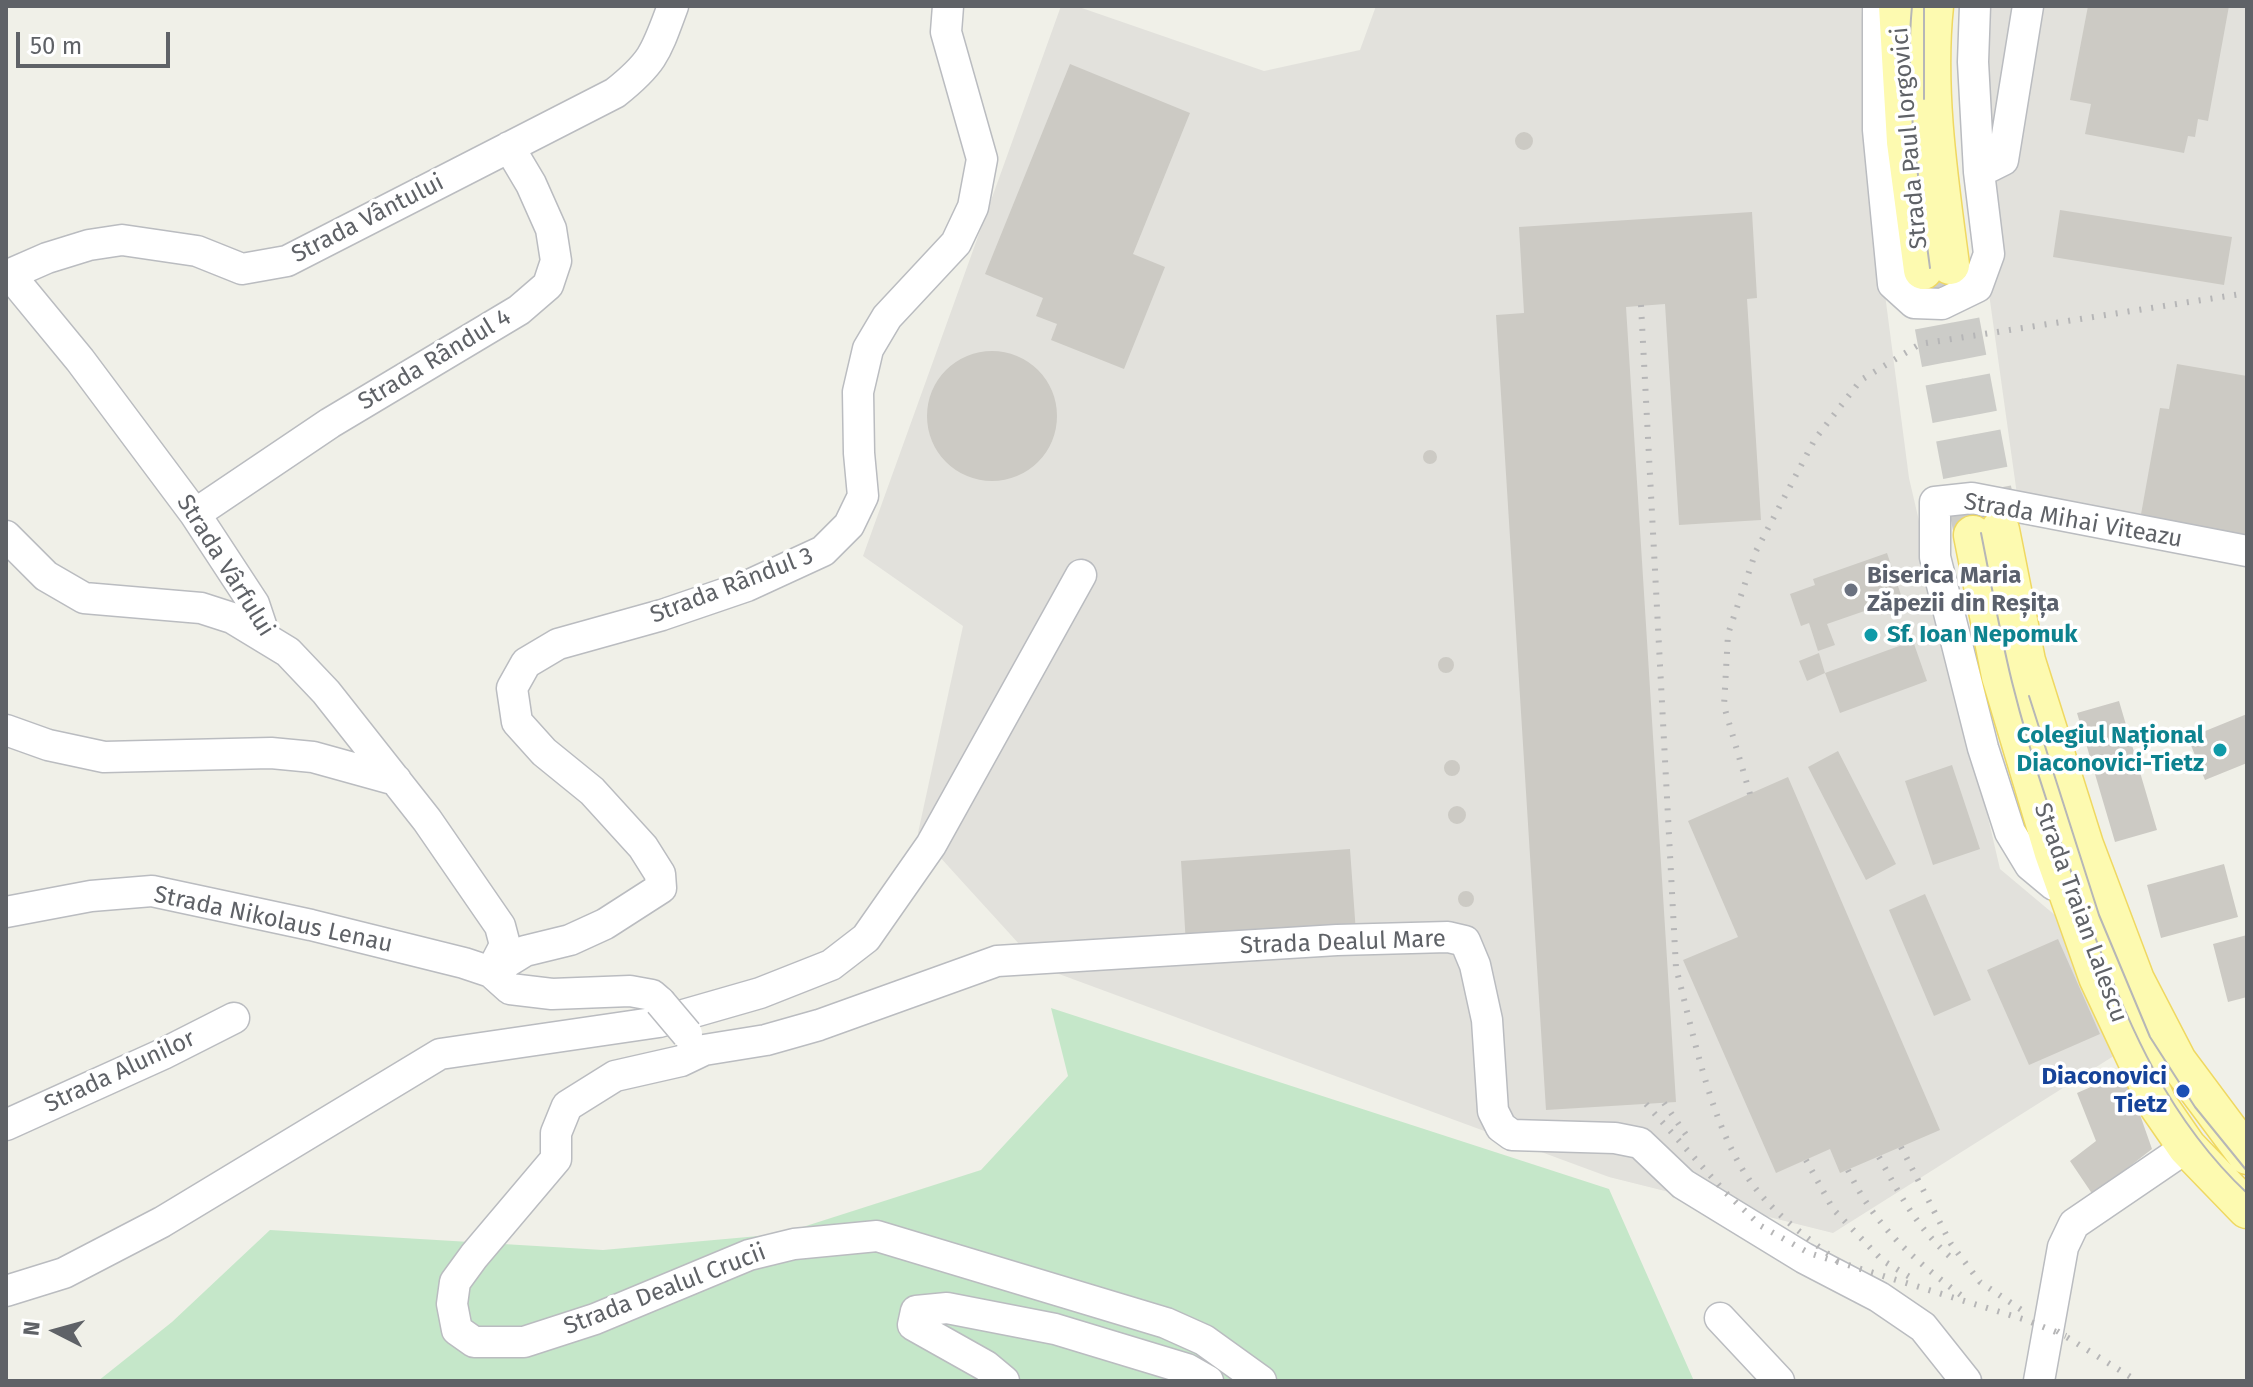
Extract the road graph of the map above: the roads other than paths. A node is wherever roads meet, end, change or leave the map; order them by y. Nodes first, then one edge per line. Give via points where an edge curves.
1 (673, 6) edge
2 (948, 6) edge
3 (1878, 6) edge
4 (1898, 6) edge
5 (1934, 6) edge
6 (1975, 6) edge
7 (2028, 6) edge
8 (509, 147) junction
9 (1979, 172) junction
10 (8, 275) edge
11 (195, 514) junction
12 (6, 536) edge
13 (2247, 551) edge
14 (1081, 575) dead end
15 (265, 637) junction
16 (6, 730) edge
17 (396, 780) junction
18 (2066, 886) junction
19 (6, 912) edge
20 (491, 972) junction
21 (234, 1018) dead end
22 (696, 1042) junction
23 (6, 1125) edge
24 (2187, 1147) junction
25 (2247, 1155) edge
26 (2247, 1209) edge
27 (6, 1291) edge
28 (1720, 1318) dead end
29 (1004, 1381) edge
30 (1208, 1381) edge
31 (1261, 1381) edge
32 (1779, 1381) edge
33 (1966, 1381) edge
34 (2039, 1381) edge

1 - 8 street, Strada Vântului via 657,51 641,72 615,93
2 - 20 street, Strada Rândul 3 via 946,32 982,159 973,207 956,243 887,317 868,349 858,392 863,496 849,525 823,551 747,586 558,644 526,663 512,688 517,722 643,847 660,874 661,888 605,924 525,951
3 - 9 street via 1878,130 1889,258 1893,284 1914,303 1942,304 1977,287 1989,254
4 - 5 main road, Strada Paul Iorgovici via 1906,142 1936,267
6 - 9 street
7 - 9 street via 2003,160
8 - 10 street, Strada Vântului via 287,261 242,269 197,251 122,240 89,245
8 - 11 street, Strada Rândul 4 via 551,229 556,261 548,285 519,310 330,423
10 - 11 street, Strada Vârfului via 80,360
11 - 15 street, Strada Vârfului via 254,604
12 - 15 street via 46,576 84,598 201,608
13 - 18 street, Strada Mihai Viteazu via 1972,498 1935,502 1935,557 2010,832 2030,865 2054,885
14 - 27 street via 931,845 866,938 831,965 760,993 659,1022 440,1054 162,1222 64,1273
15 - 17 street, Strada Vârfului via 288,652 326,692
16 - 17 street via 104,757 299,755
17 - 20 street, Strada Vârfului via 500,926 505,945
18 - 24 main road, Strada Traian Lalescu via 2098,977 2151,1092
18 - 25 main road, Strada Traian Lalescu via 2001,676 1986,532 2084,845 2135,980 2177,1061
19 - 20 street, Strada Nikolaus Lenau via 152,891
20 - 22 street, Strada Nikolaus Lenau, bridge via 510,989 652,995
21 - 23 street, Strada Alunilor
22 - 31 street, Strada Dealul Crucii via 681,1061 615,1076 567,1106 556,1133 556,1159 455,1282 457,1330 474,1342 524,1342 749,1255 794,1244 877,1236 1166,1323 1204,1340
22 - 33 street, Strada Dealul Mare via 766,1040 997,961 1337,940 1465,941 1487,1020 1493,1111 1501,1127 1512,1135 1640,1143 1683,1184 1923,1327
24 - 26 main road, Strada Traian Lalescu
24 - 34 street via 2074,1224 2063,1247
28 - 32 street
29 - 30 street via 913,1325 916,1311 947,1308 1055,1329 1187,1369

